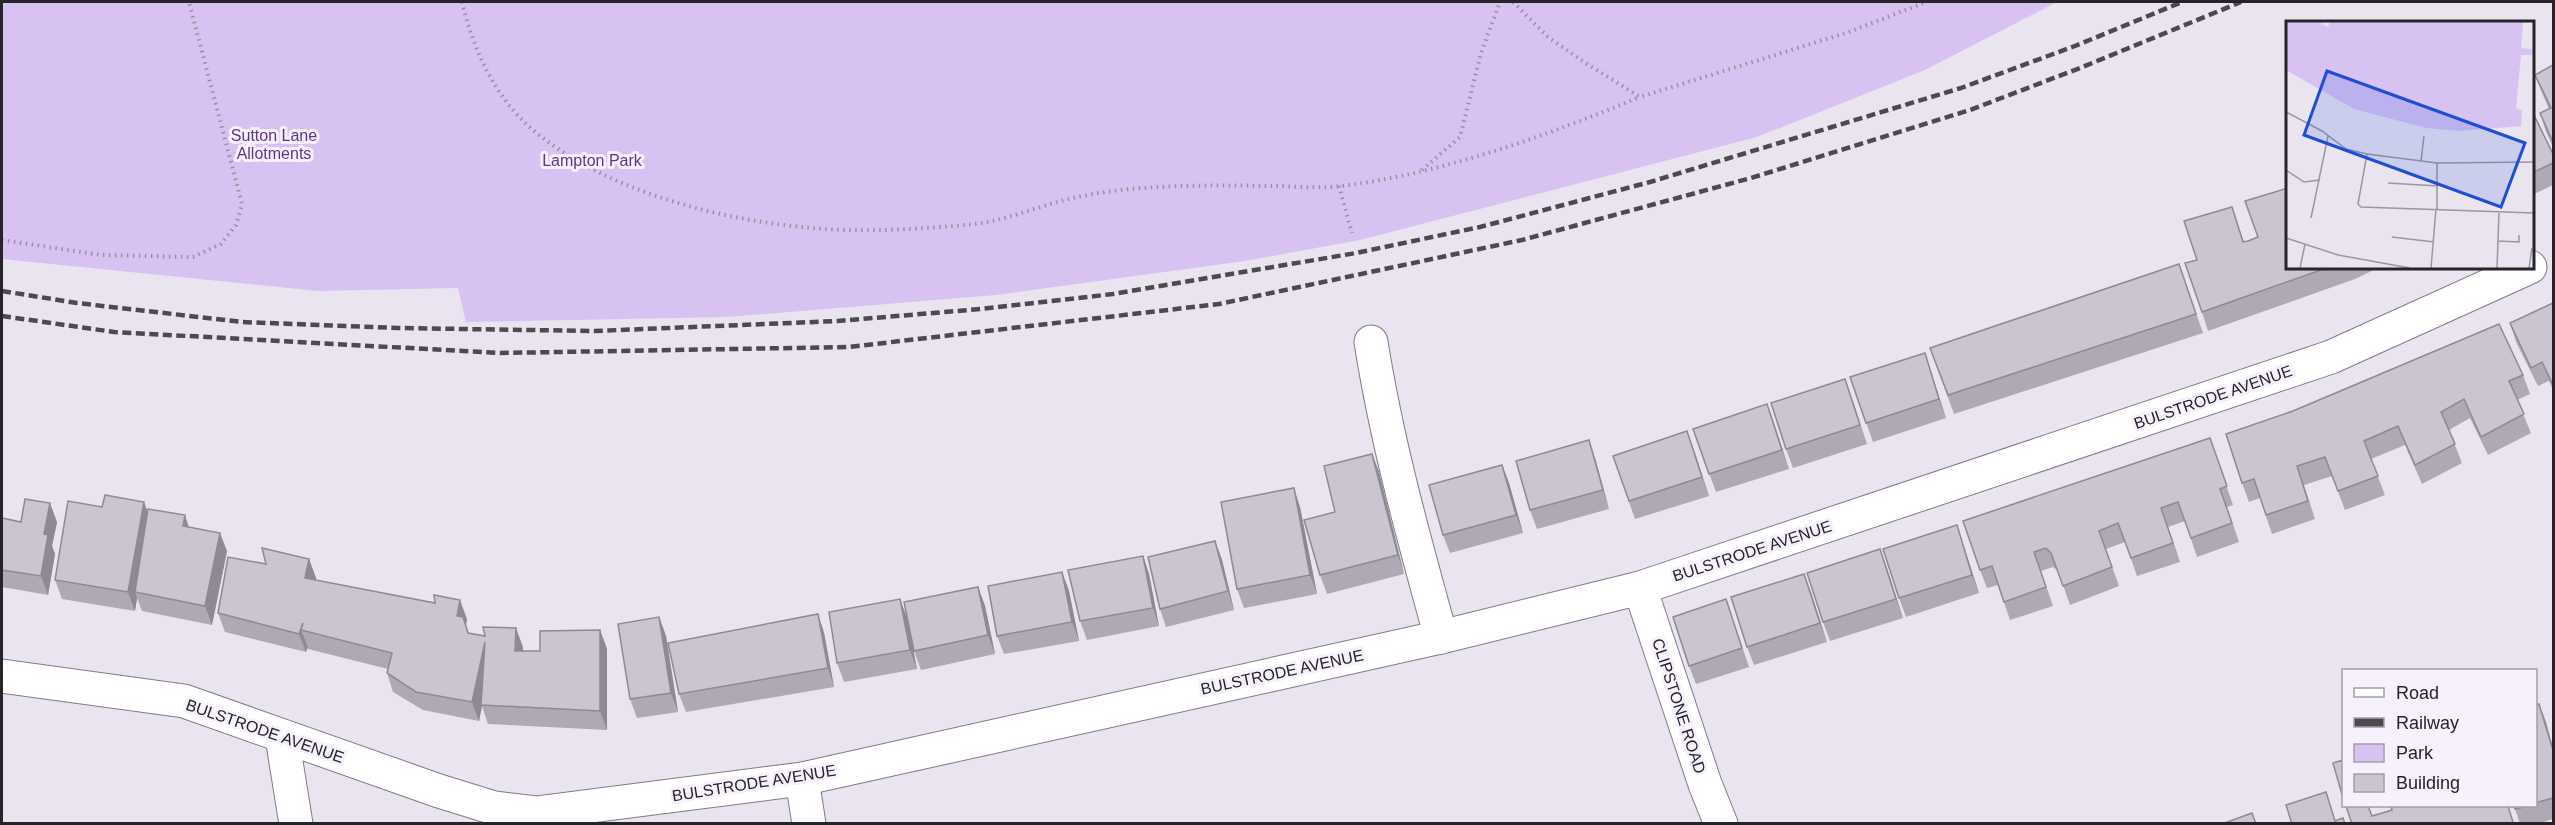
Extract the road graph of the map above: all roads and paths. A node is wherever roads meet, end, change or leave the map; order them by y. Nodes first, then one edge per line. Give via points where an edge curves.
1 (189, 2) edge
2 (462, 2) edge
3 (1500, 2) edge
4 (1513, 2) edge
5 (1926, 2) edge
6 (1640, 97) junction
7 (1422, 171) junction
8 (1339, 186) junction
9 (1352, 233) dead end
10 (2, 240) edge
11 (2553, 256) edge
12 (2534, 265) edge
13 (2527, 268) edge
14 (1371, 342) dead end
15 (1640, 588) junction
16 (1441, 637) junction
17 (2, 676) edge
18 (282, 737) junction
19 (802, 779) junction
20 (296, 824) edge
21 (809, 824) edge
22 (1722, 824) edge

1 - 10 path via 242,204 236,225 220,244 193,257 101,255
2 - 8 path via 480,58 502,94 531,128 568,157 624,183 697,208 813,228 878,229 979,223 1078,196 1120,190 1221,185
3 - 7 path via 1481,53 1460,137
4 - 6 path via 1548,37
5 - 6 path via 1849,32
6 - 7 path via 1530,139
7 - 8 path
8 - 9 path
11 - 12 street, BULSTRODE AVENUE
13 - 15 street, BULSTRODE AVENUE via 2331,357
14 - 16 street via 1401,492
15 - 16 street, BULSTRODE AVENUE
15 - 22 street, CLIPSTONE ROAD
16 - 19 street, BULSTRODE AVENUE
17 - 18 street, BULSTRODE AVENUE via 184,701
18 - 19 street, BULSTRODE AVENUE via 494,808 536,813
18 - 20 street
19 - 21 street

